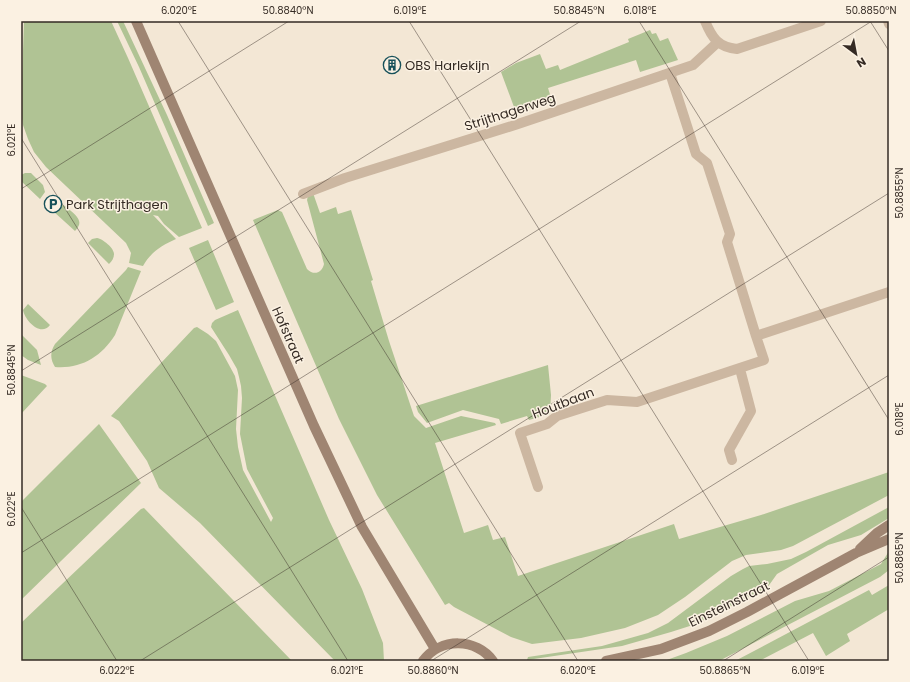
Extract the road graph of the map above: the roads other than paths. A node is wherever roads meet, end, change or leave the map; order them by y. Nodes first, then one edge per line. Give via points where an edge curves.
1 (136, 21) edge
2 (705, 21) edge
3 (821, 21) edge
4 (718, 42) junction
5 (670, 73) junction
6 (303, 194) dead end
7 (889, 292) edge
8 (756, 336) junction
9 (740, 369) junction
10 (732, 460) dead end
11 (538, 487) dead end
12 (889, 525) edge
13 (889, 539) edge
14 (856, 553) junction
15 (435, 650) junction
16 (424, 661) edge
17 (494, 661) edge
18 (606, 661) edge

1 - 15 main road, Hofstraat via 336,475 362,527
2 - 4 street
3 - 4 street via 737,49 727,48
4 - 5 street, Strijthagerweg via 693,65
5 - 6 street, Strijthagerweg via 345,178
5 - 8 street, Houtbaan via 696,154 706,163 730,234 727,242
7 - 8 street
8 - 9 street, Houtbaan via 764,360
9 - 10 street via 751,411 729,450
9 - 11 street, Houtbaan via 637,402 607,400 557,416 547,424 520,433
12 - 14 main road, Einsteinstraat
13 - 14 main road, Einsteinstraat
14 - 18 main road, Einsteinstraat via 709,631 661,649
15 - 16 main road
15 - 17 main road via 446,644 470,644 481,649

